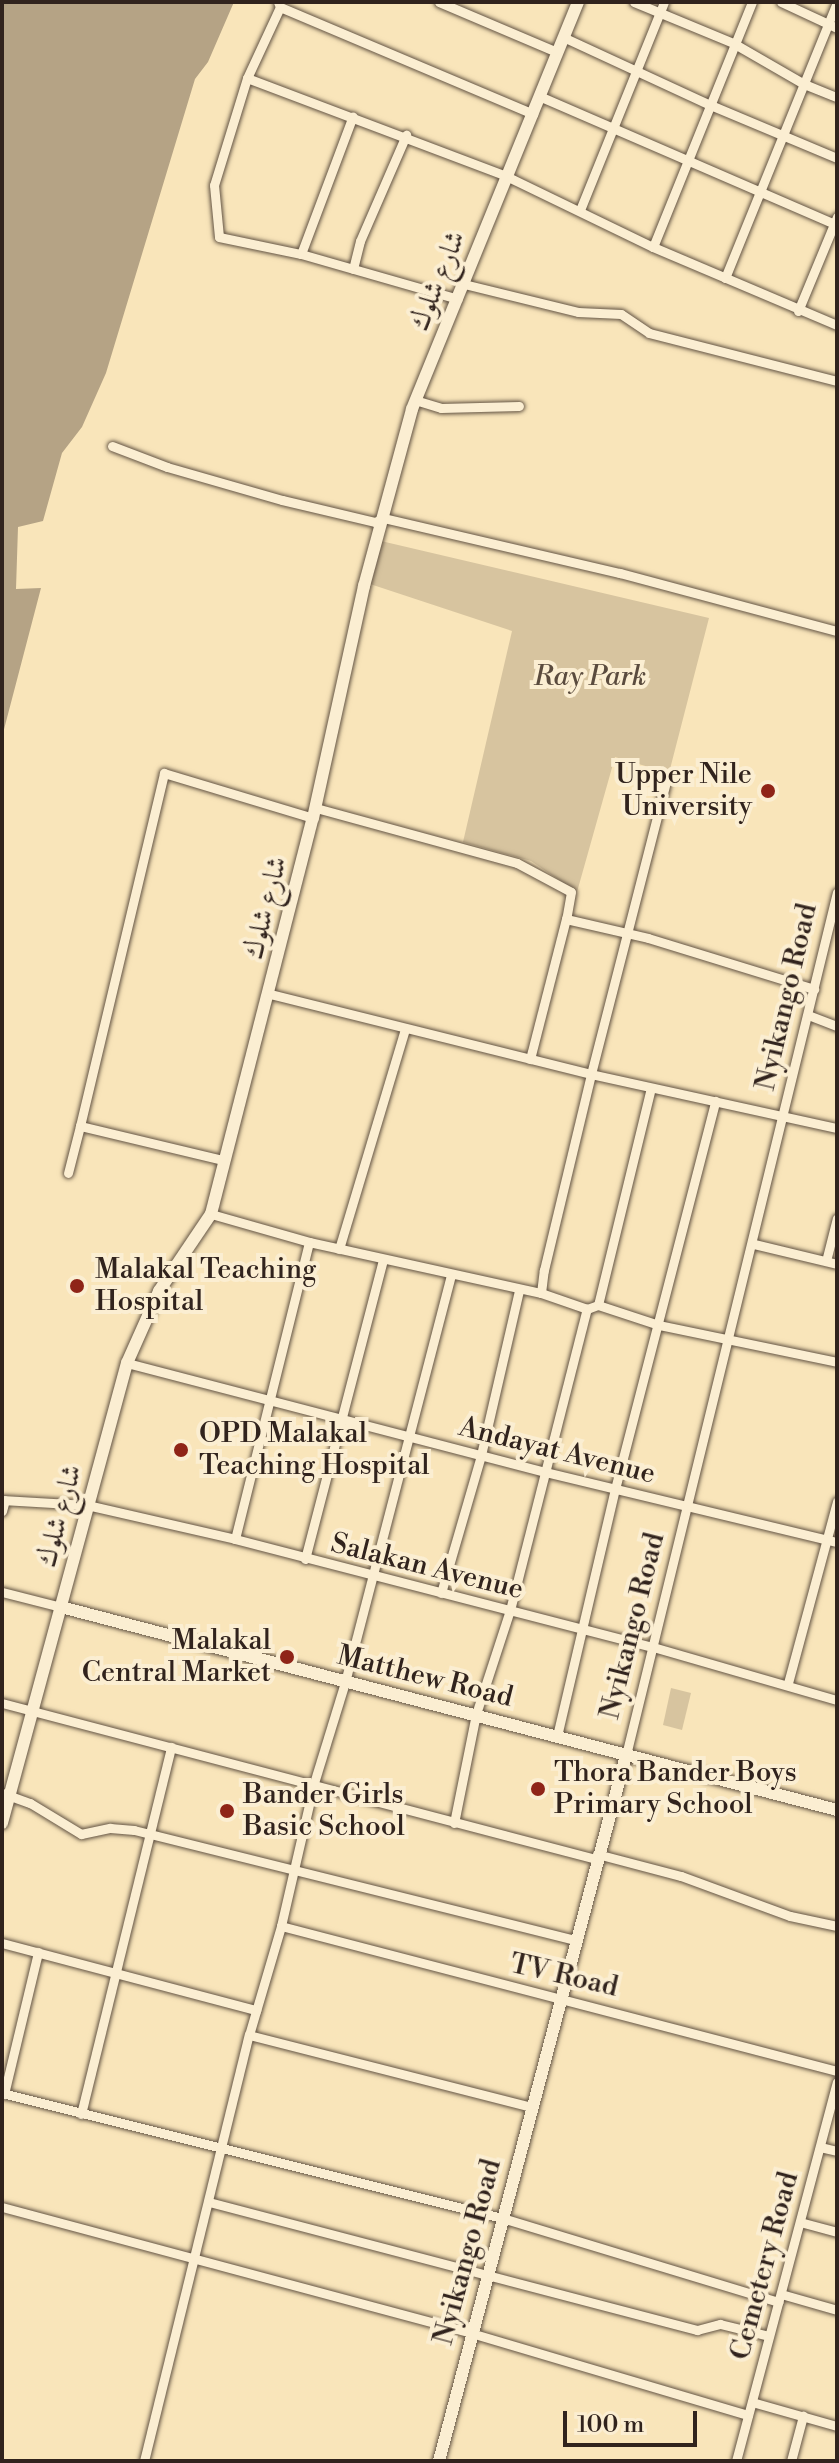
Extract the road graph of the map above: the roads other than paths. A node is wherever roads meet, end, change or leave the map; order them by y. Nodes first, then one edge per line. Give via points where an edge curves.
1 (439, 2) edge
2 (578, 2) edge
3 (634, 2) edge
4 (664, 2) edge
5 (752, 2) edge
6 (781, 2) edge
7 (837, 2) edge
8 (279, 5) edge
9 (659, 13) junction
10 (833, 26) edge
11 (563, 37) junction
12 (733, 43) junction
13 (557, 52) junction
14 (636, 70) junction
15 (247, 78) junction
16 (804, 84) junction
17 (539, 96) junction
18 (837, 97) edge
19 (708, 104) junction
20 (533, 114) junction
21 (353, 116) junction
22 (614, 129) junction
23 (406, 135) junction
24 (785, 137) junction
25 (837, 158) edge
26 (688, 161) junction
27 (506, 176) junction
28 (760, 192) junction
29 (580, 210) junction
30 (836, 222) edge
31 (653, 247) junction
32 (301, 254) junction
33 (353, 269) junction
34 (725, 278) junction
35 (464, 284) junction
36 (458, 299) junction
37 (798, 311) junction
38 (837, 325) edge
39 (837, 381) edge
40 (415, 400) junction
41 (519, 406) dead end
42 (112, 446) dead end
43 (383, 518) junction
44 (837, 631) edge
45 (666, 781) dead end
46 (315, 813) junction
47 (837, 892) edge
48 (566, 919) junction
49 (628, 933) junction
50 (814, 989) junction
51 (270, 994) junction
52 (808, 1015) junction
53 (837, 1026) edge
54 (405, 1029) junction
55 (530, 1059) junction
56 (591, 1074) junction
57 (651, 1088) junction
58 (715, 1101) junction
59 (784, 1116) junction
60 (80, 1126) junction
61 (837, 1128) edge
62 (223, 1160) junction
63 (68, 1173) dead end
64 (211, 1214) junction
65 (837, 1218) edge
66 (309, 1242) junction
67 (754, 1244) junction
68 (339, 1249) junction
69 (383, 1259) junction
70 (832, 1262) edge
71 (451, 1275) junction
72 (519, 1290) junction
73 (541, 1293) junction
74 (598, 1305) junction
75 (587, 1309) junction
76 (659, 1325) junction
77 (729, 1337) junction
78 (837, 1362) edge
79 (127, 1363) junction
80 (270, 1398) junction
81 (344, 1416) junction
82 (409, 1435) junction
83 (481, 1455) junction
84 (545, 1472) junction
85 (615, 1489) junction
86 (4, 1500) edge
87 (837, 1501) edge
88 (87, 1505) junction
89 (687, 1506) junction
90 (2, 1511) edge
91 (235, 1539) junction
92 (832, 1541) edge
93 (305, 1559) junction
94 (372, 1577) junction
95 (2, 1592) edge
96 (441, 1593) junction
97 (61, 1607) junction
98 (510, 1610) junction
99 (581, 1628) junction
100 (653, 1647) junction
101 (345, 1682) junction
102 (788, 1683) junction
103 (837, 1700) edge
104 (2, 1703) edge
105 (33, 1710) junction
106 (476, 1714) junction
107 (557, 1736) junction
108 (171, 1747) junction
109 (626, 1755) junction
110 (314, 1783) junction
111 (6, 1794) edge
112 (837, 1810) edge
113 (2, 1823) edge
114 (454, 1823) junction
115 (147, 1836) junction
116 (597, 1856) junction
117 (292, 1871) junction
118 (281, 1926) junction
119 (837, 1926) edge
120 (575, 1940) junction
121 (2, 1943) edge
122 (38, 1952) junction
123 (113, 1973) junction
124 (560, 2001) junction
125 (256, 2010) junction
126 (249, 2035) junction
127 (837, 2071) edge
128 (837, 2082) edge
129 (3, 2093) edge
130 (531, 2107) junction
131 (81, 2114) junction
132 (820, 2147) junction
133 (222, 2149) junction
134 (837, 2151) edge
135 (209, 2202) junction
136 (2, 2207) edge
137 (502, 2218) junction
138 (800, 2222) junction
139 (837, 2232) edge
140 (193, 2257) junction
141 (487, 2274) junction
142 (780, 2298) junction
143 (837, 2310) edge
144 (471, 2333) junction
145 (769, 2336) junction
146 (752, 2402) junction
147 (748, 2415) junction
148 (803, 2416) junction
149 (837, 2426) edge
150 (443, 2460) edge
151 (144, 2461) edge
152 (736, 2461) edge
153 (791, 2461) edge

1 - 13 street
2 - 11 street, شارع شلوك
3 - 9 street
4 - 9 street
5 - 12 street
6 - 10 street
7 - 10 street
8 - 15 street
8 - 20 street
9 - 12 street
9 - 14 street
10 - 16 street
11 - 13 street, شارع شلوك
11 - 14 street
12 - 16 street
12 - 19 street
13 - 17 street, شارع شلوك
14 - 19 street
14 - 22 street
15 - 21 street
15 - 32 street via 214,185 219,237
16 - 18 street
16 - 24 street
17 - 20 street, شارع شلوك
17 - 22 street
19 - 24 street
19 - 26 street
20 - 27 street, شارع شلوك
21 - 23 street
21 - 32 street
22 - 26 street
22 - 29 street
23 - 27 street
23 - 33 street
24 - 25 street
24 - 28 street
26 - 28 street
26 - 31 street
27 - 29 street
27 - 35 street, شارع شلوك
28 - 30 street
28 - 34 street
29 - 31 street
30 - 37 street
31 - 34 street
32 - 33 street
33 - 36 street
34 - 37 street
35 - 36 street, شارع شلوك
35 - 39 street via 578,312 621,314 649,333
36 - 40 street, شارع شلوك
37 - 38 street
40 - 41 street via 441,408
40 - 43 street, شارع شلوك
42 - 43 street via 282,500 375,522
43 - 44 street
43 - 46 street, شارع شلوك
45 - 49 street
46 - 48 street via 517,863 571,892
46 - 51 street, شارع شلوك
46 - 60 street via 164,773
47 - 50 street, Nyikango Road
48 - 49 street
48 - 55 street
49 - 50 street
49 - 56 street
50 - 52 street, Nyikango Road
51 - 54 street
51 - 62 street, شارع شلوك
52 - 53 street
52 - 59 street, Nyikango Road
54 - 55 street
54 - 68 street
55 - 56 street
56 - 57 street
56 - 73 street
57 - 58 street
57 - 74 street
58 - 59 street
58 - 76 street
59 - 61 street
59 - 67 street, Nyikango Road
60 - 62 street
60 - 63 street
62 - 64 street, شارع شلوك
64 - 66 street
64 - 79 street, شارع شلوك via 159,1291
65 - 70 street
66 - 68 street
66 - 80 street
67 - 70 street
67 - 77 street, Nyikango Road
68 - 69 street
69 - 71 street
69 - 81 street
71 - 72 street
71 - 82 street
72 - 73 street
72 - 83 street
73 - 75 street
74 - 75 street
74 - 76 street
75 - 84 street
76 - 77 street
76 - 85 street
77 - 78 street
77 - 89 street, Nyikango Road
79 - 80 street, Andayat Avenue
79 - 88 street, شارع شلوك
80 - 81 street, Andayat Avenue
80 - 91 street
81 - 82 street, Andayat Avenue
81 - 93 street
82 - 83 street, Andayat Avenue
82 - 94 street
83 - 84 street, Andayat Avenue
83 - 96 street
84 - 85 street, Andayat Avenue
84 - 98 street
85 - 89 street, Andayat Avenue
85 - 99 street
86 - 88 street, Salakan Avenue
86 - 90 street
87 - 92 street
88 - 91 street, Salakan Avenue
88 - 97 street, شارع شلوك
89 - 92 street, Andayat Avenue
89 - 100 street, Nyikango Road
91 - 93 street, Salakan Avenue
92 - 102 street
93 - 94 street, Salakan Avenue
94 - 96 street, Salakan Avenue
94 - 101 street
95 - 97 street, Matthew Road
96 - 98 street, Salakan Avenue
97 - 101 street, Matthew Road
97 - 105 street, شارع شلوك
98 - 99 street, Salakan Avenue
98 - 106 street
99 - 100 street, Salakan Avenue
99 - 107 street
100 - 102 street, Salakan Avenue
100 - 109 street, Nyikango Road
101 - 106 street, Matthew Road
101 - 110 street
102 - 103 street, Salakan Avenue
104 - 105 street
105 - 108 street
105 - 111 street, شارع شلوك
106 - 107 street, Matthew Road
106 - 114 street
107 - 109 street, Matthew Road
108 - 110 street
108 - 115 street
109 - 112 street, Matthew Road
109 - 116 street, Nyikango Road
110 - 114 street
110 - 117 street
111 - 113 street, شارع شلوك
111 - 115 street via 81,1834 110,1828
114 - 116 street
115 - 117 street
115 - 123 street
116 - 119 street via 681,1876 790,1916
116 - 120 street, Nyikango Road
117 - 118 street
117 - 120 street
118 - 124 street, TV Road
118 - 125 street
120 - 124 street, Nyikango Road
121 - 122 street
122 - 123 street
122 - 129 street
123 - 125 street
123 - 131 street
124 - 127 street, TV Road via 634,2015
124 - 130 street, Nyikango Road
125 - 126 street
126 - 130 street
126 - 133 street
128 - 132 street, Cemetery Road
129 - 131 street
130 - 137 street, Nyikango Road
131 - 133 street
132 - 134 street
132 - 138 street, Cemetery Road
133 - 135 street
133 - 137 street
135 - 140 street
135 - 141 street
136 - 140 street
137 - 141 street, Nyikango Road
137 - 142 street
138 - 139 street
138 - 142 street, Cemetery Road
140 - 144 street
140 - 151 street
141 - 144 street, Nyikango Road
141 - 145 street via 697,2330 720,2324
142 - 143 street
142 - 145 street, Cemetery Road
144 - 147 street
144 - 150 street, Nyikango Road
145 - 146 street, Cemetery Road
146 - 147 street, Cemetery Road
146 - 148 street
147 - 152 street, Cemetery Road
148 - 149 street
148 - 153 street

